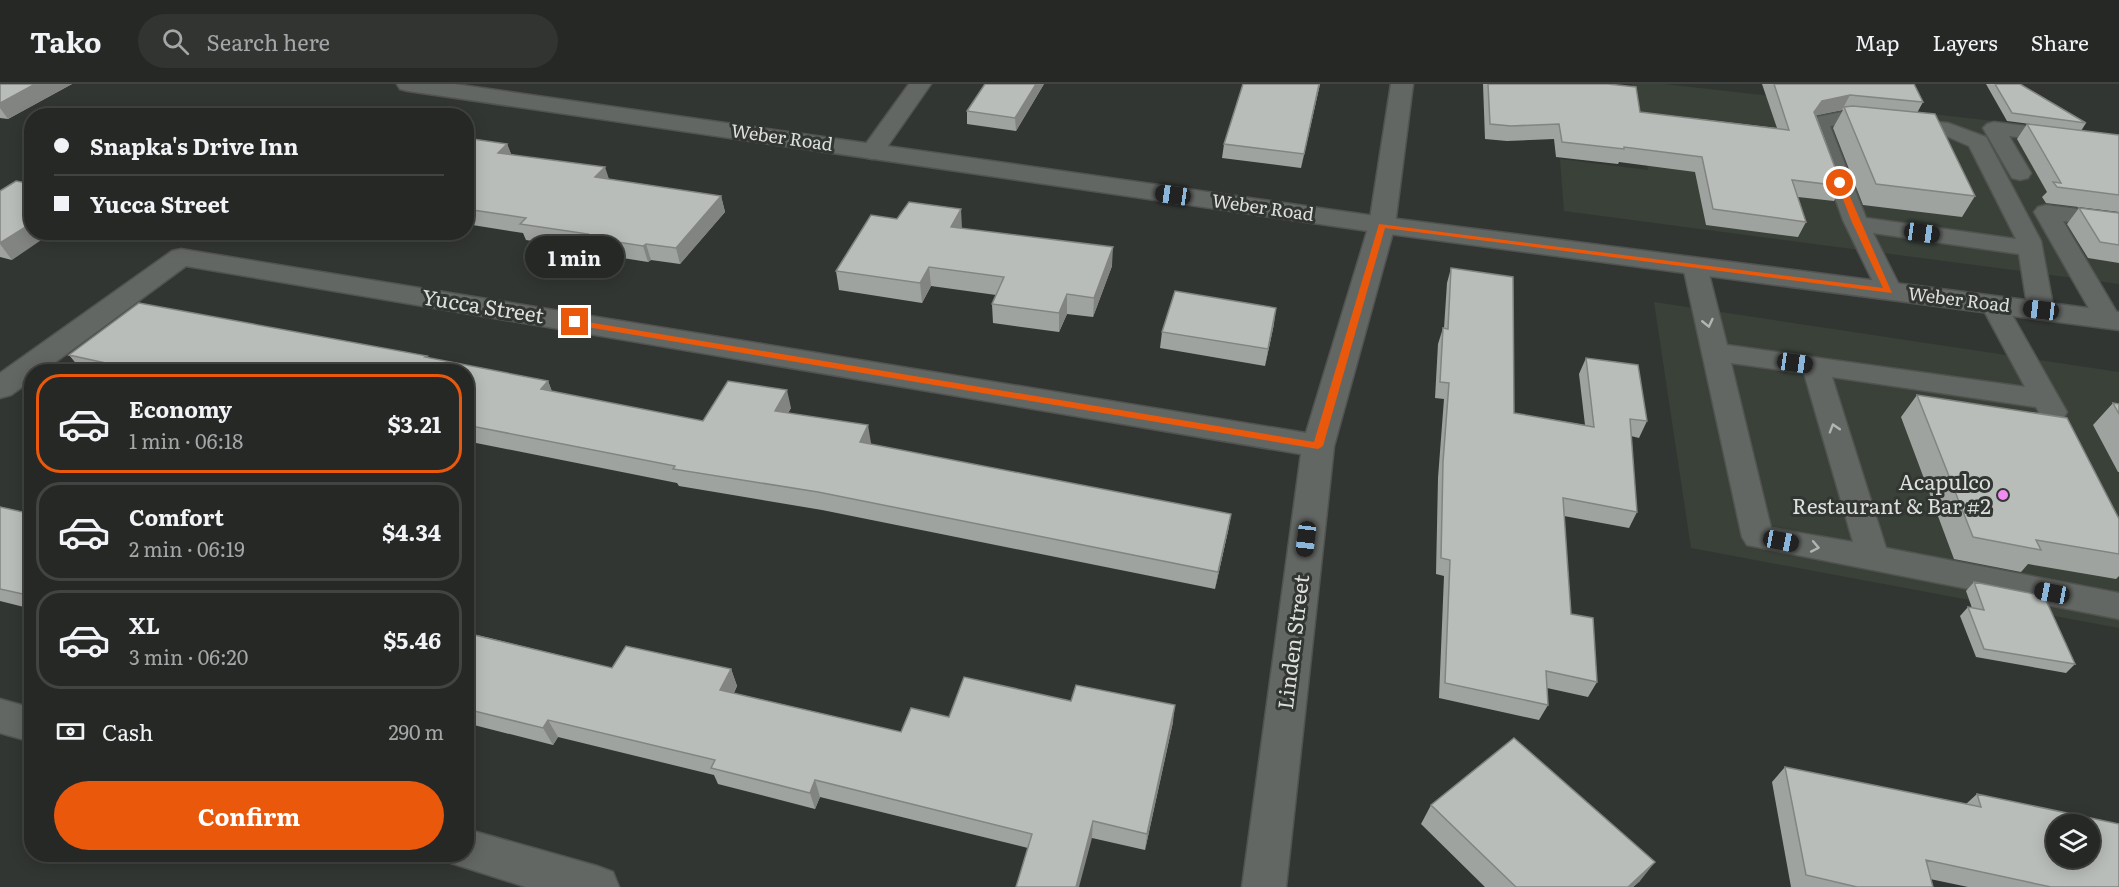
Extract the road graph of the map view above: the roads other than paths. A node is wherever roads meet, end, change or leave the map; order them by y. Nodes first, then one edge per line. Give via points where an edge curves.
1 (920, 84) edge
2 (1402, 84) edge
3 (421, 85) edge
4 (2119, 144) edge
5 (872, 152) junction
6 (2020, 173) dead end
7 (2119, 221) edge
8 (1857, 224) junction
9 (1382, 225) junction
10 (2031, 248) junction
11 (1695, 266) junction
12 (1889, 291) junction
13 (1995, 305) junction
14 (2041, 310) junction
15 (2114, 320) edge
16 (1715, 352) junction
17 (33, 364) edge
18 (1815, 366) junction
19 (24, 371) edge
20 (0, 388) edge
21 (2046, 399) junction
22 (2063, 431) edge
23 (1318, 446) junction
24 (1873, 558) junction
25 (2119, 606) edge
26 (0, 716) edge
27 (24, 723) edge
28 (474, 851) edge
29 (597, 887) edge
30 (1264, 887) edge

1 - 5 street
2 - 9 street, Linden Street
3 - 5 street, Weber Road
4 - 6 lane via 1994,128
5 - 9 street, Weber Road
7 - 15 lane via 2046,212
8 - 10 lane
8 - 10 lane via 1819,126 1823,121 1842,118 1948,129 1978,141
8 - 12 lane
9 - 11 street, Weber Road
9 - 23 street, Linden Street
10 - 14 lane
11 - 12 street, Weber Road
11 -> 16 lane
12 - 13 street, Weber Road
13 - 14 street, Weber Road
13 - 21 lane
14 - 15 street, Weber Road
16 - 18 lane
16 -> 24 lane via 1758,537
17 - 23 street, Yucca Street via 181,257
18 - 21 lane
24 -> 18 lane
19 - 20 street, Yucca Street
21 - 22 lane
23 - 30 street, Linden Street
24 - 25 lane
26 - 27 street
28 - 29 street

